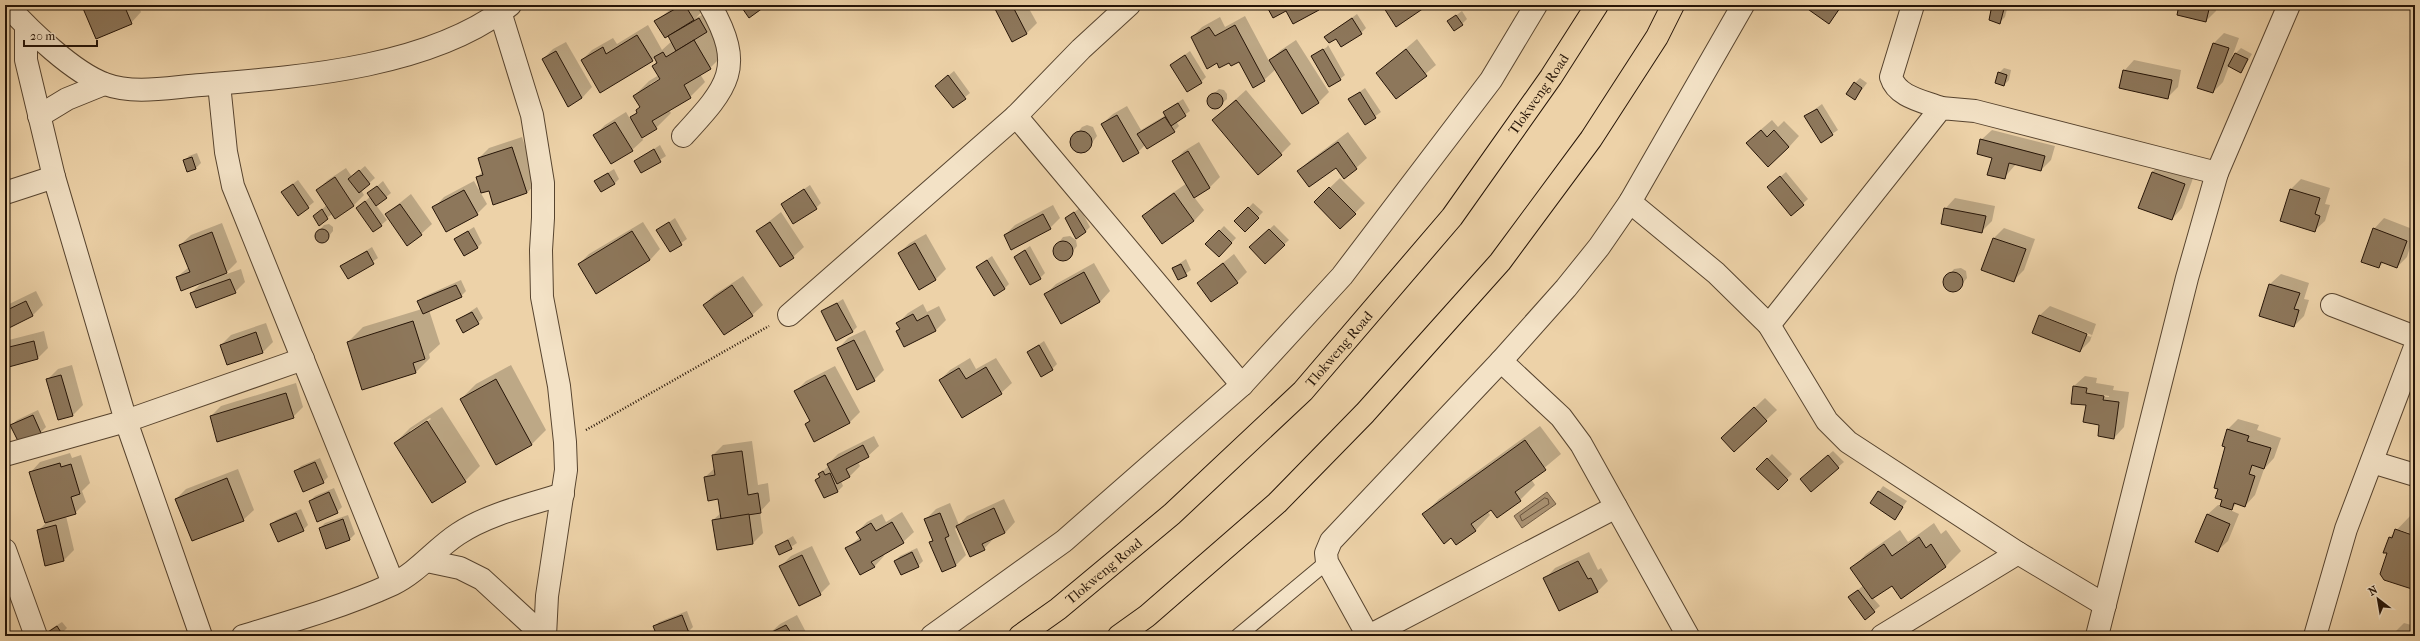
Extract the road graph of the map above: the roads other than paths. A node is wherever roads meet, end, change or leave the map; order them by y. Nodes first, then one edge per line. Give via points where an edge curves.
1 (7, 5) edge
2 (710, 5) edge
3 (1129, 5) edge
4 (1536, 5) edge
5 (1597, 5) edge
6 (1673, 5) edge
7 (1743, 5) edge
8 (1913, 5) edge
9 (2289, 5) edge
10 (503, 8) edge
11 (26, 27) junction
12 (104, 84) junction
13 (219, 84) junction
14 (1941, 108) junction
15 (39, 116) junction
16 (1016, 116) junction
17 (683, 136) dead end
18 (2217, 173) junction
19 (54, 177) junction
20 (5, 193) edge
21 (1630, 202) junction
22 (2332, 305) dead end
23 (789, 315) road end
24 (1770, 325) junction
25 (2415, 337) edge
26 (2415, 347) edge
27 (303, 359) junction
28 (1501, 361) junction
29 (1242, 385) junction
30 (126, 421) junction
31 (5, 455) edge
32 (2372, 462) junction
33 (2415, 475) edge
34 (563, 494) junction
35 (1616, 508) junction
36 (5, 550) edge
37 (2018, 553) junction
38 (427, 561) junction
39 (1327, 562) junction
40 (393, 584) junction
41 (2105, 605) junction
42 (36, 636) edge
43 (201, 636) edge
44 (243, 636) edge
45 (545, 636) edge
46 (932, 636) edge
47 (1020, 636) edge
48 (1119, 636) edge
49 (1238, 636) edge
50 (1368, 636) edge
51 (1688, 636) edge
52 (1882, 636) edge
53 (2097, 636) edge
54 (2315, 636) edge

1 - 11 street
2 - 17 street via 729,45 730,63 726,79 712,104
3 - 16 street via 1081,49
4 - 29 street via 1490,80 1342,276
5 - 47 main road, Tlokweng Road via 1551,77 1452,217 1303,391 1172,514 1058,609
6 - 48 main road via 1657,37 1591,139 1500,262 1365,413 1277,503 1147,616
7 - 21 street
8 - 14 street via 1891,77 1893,84 1904,93
9 - 18 street
10 - 13 street via 445,42 388,60 331,72
10 - 34 street via 532,115 543,183 544,218 540,250 542,297 559,386 565,442 566,470
11 - 12 street via 89,76
11 - 15 street via 26,60
12 - 13 street via 145,90
12 - 15 street via 67,99
13 - 27 street via 226,152 233,186
14 - 18 street via 1975,111
14 - 24 street
15 - 19 street
16 - 23 street
16 - 29 street
18 - 41 street via 2187,278
19 - 20 street
19 - 30 street
21 - 24 street via 1716,273
21 - 28 street via 1566,288
22 - 25 street
24 - 37 street via 1827,421 1848,442
26 - 32 street
27 - 30 street
27 - 40 street
28 - 35 street via 1562,417 1581,444
28 - 39 street via 1331,541 1326,552
29 - 46 street via 1064,541
30 - 31 street
30 - 43 street
32 - 33 street
32 - 54 street via 2346,529
34 - 38 street via 476,525 458,534
34 - 45 street via 547,596
35 - 50 street
35 - 51 street
36 - 42 street
37 - 41 street
37 - 52 street
38 - 40 street
38 - 45 street via 465,570 482,579
39 - 49 lane
39 - 50 street
40 - 44 street via 303,618
41 - 53 street

